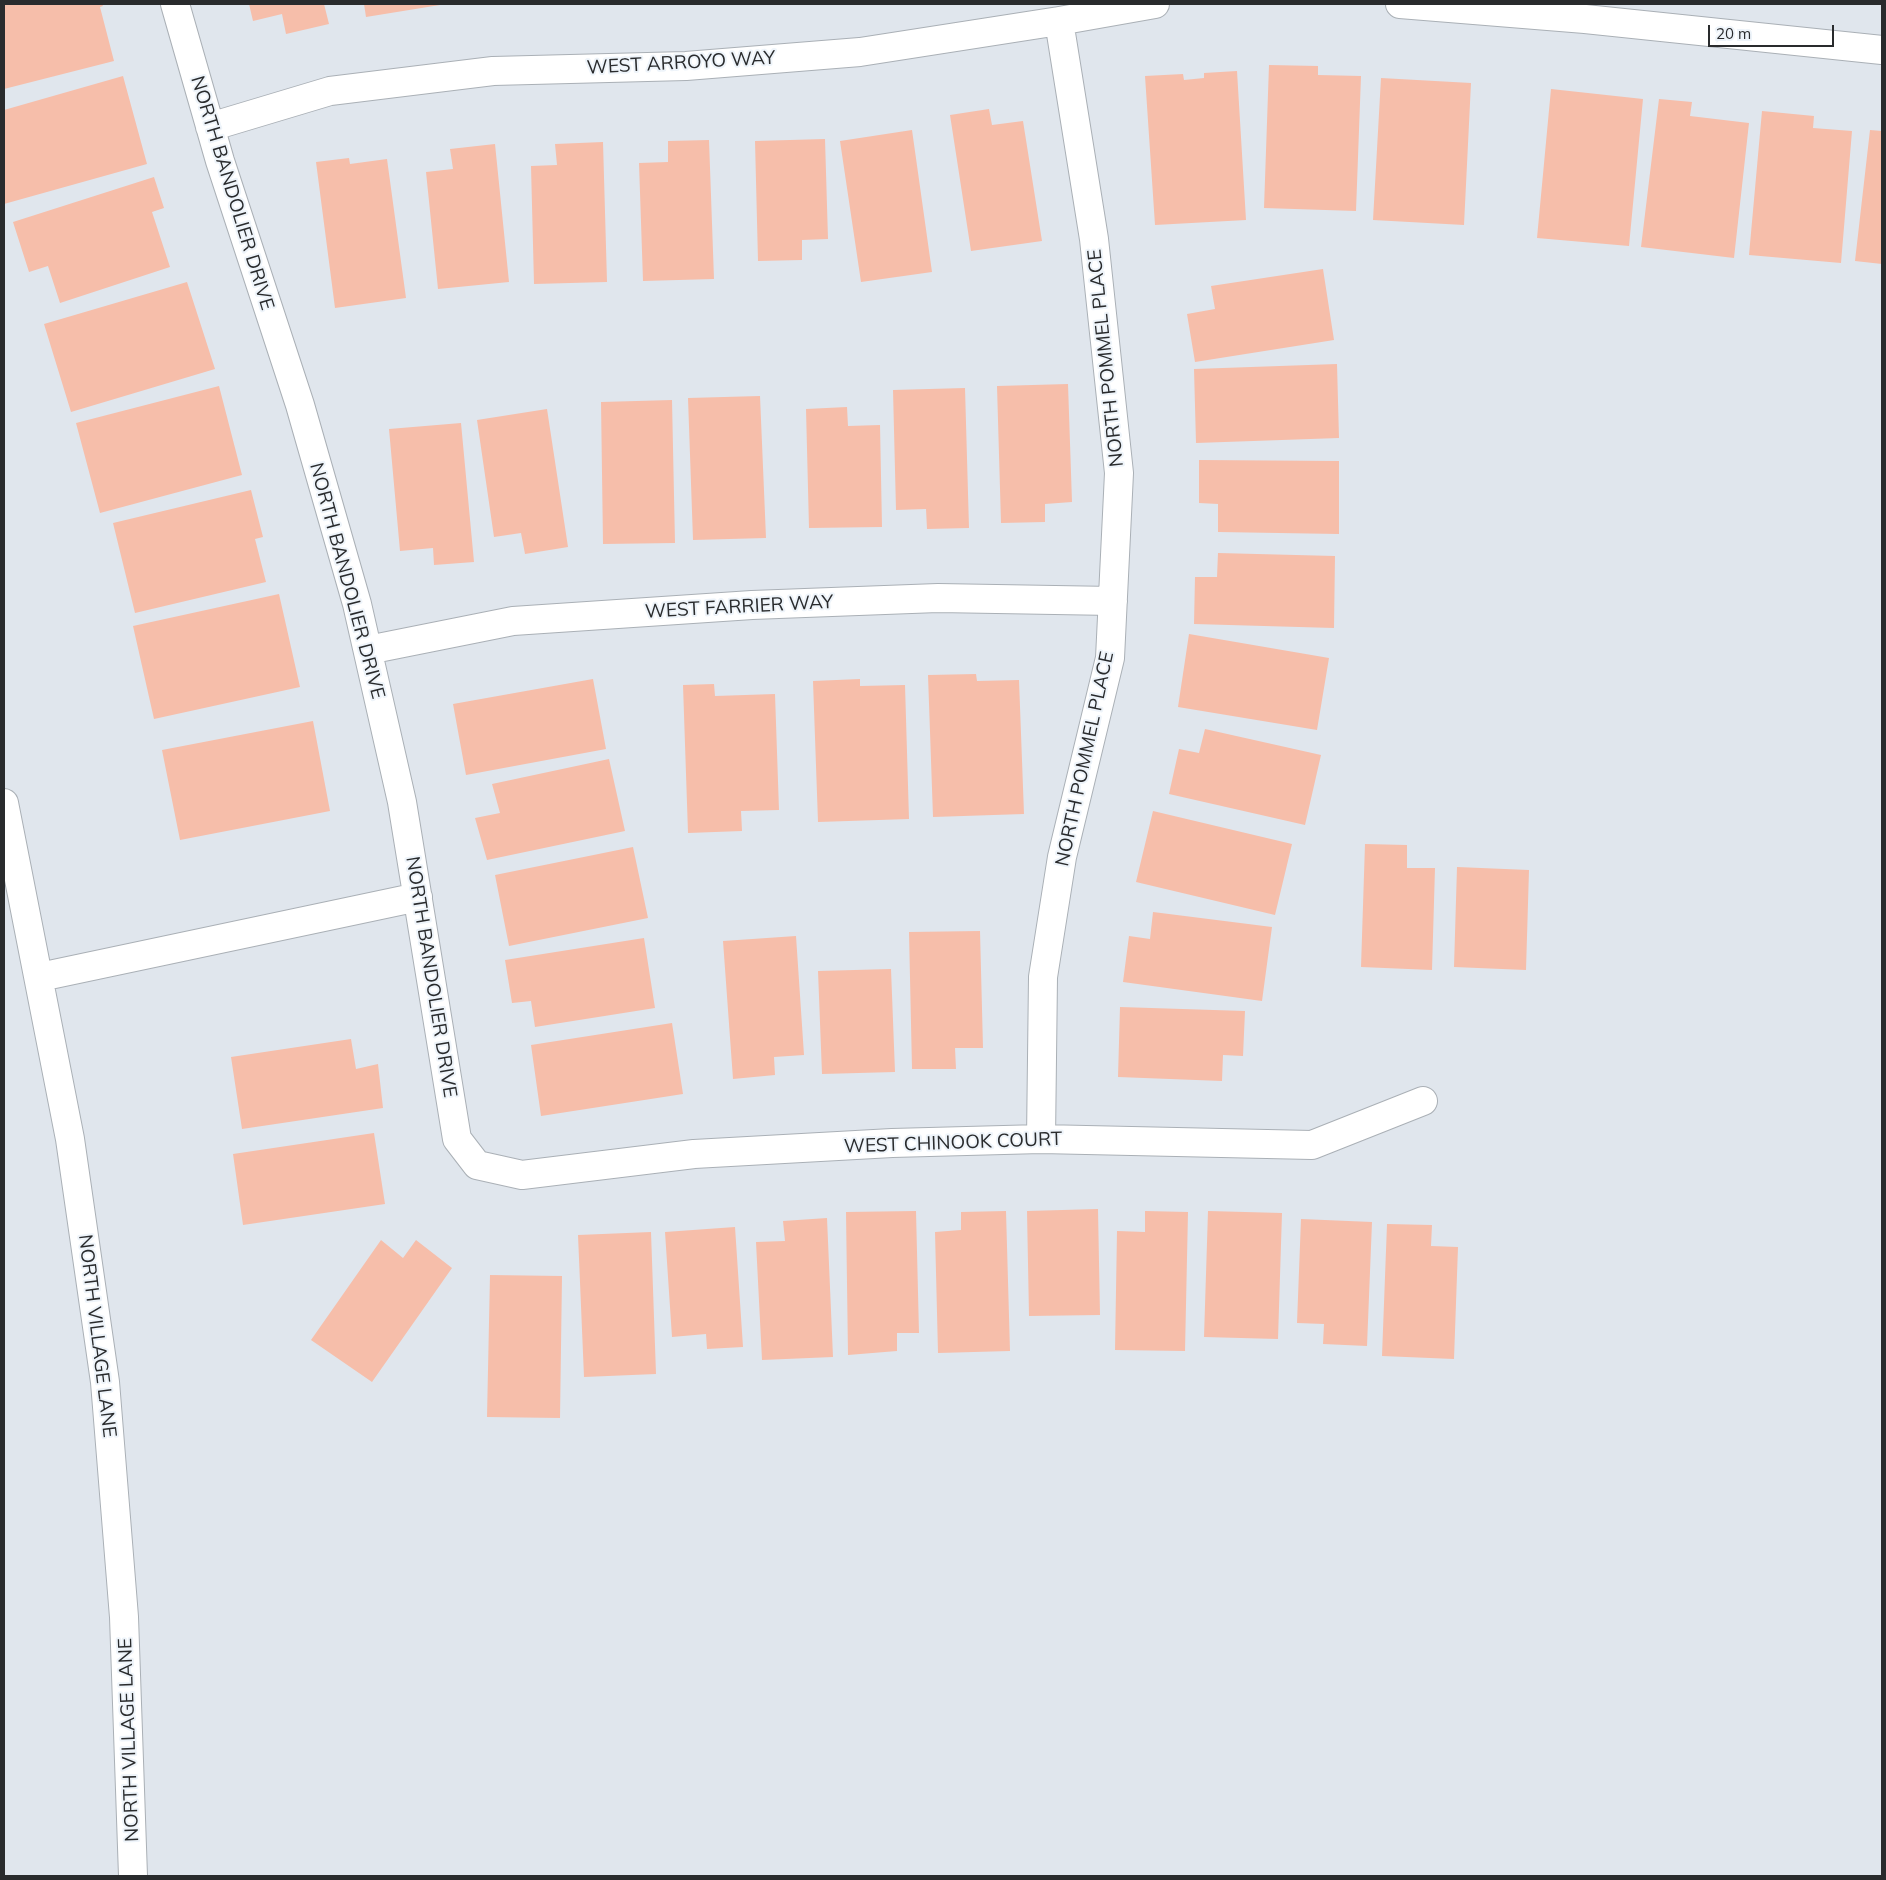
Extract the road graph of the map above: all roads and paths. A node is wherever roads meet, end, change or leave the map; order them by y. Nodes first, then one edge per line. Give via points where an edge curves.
1 (175, 4) edge
2 (1155, 4) edge
3 (1400, 4) edge
4 (1059, 22) junction
5 (1882, 50) edge
6 (210, 127) junction
7 (1113, 601) junction
8 (368, 650) junction
9 (4, 803) edge
10 (418, 897) junction
11 (40, 977) junction
12 (1423, 1101) dead end
13 (1041, 1139) junction
14 (477, 1165) joint
15 (134, 1876) edge

1 - 6 street, NORTH BANDOLIER DRIVE
2 - 4 street, WEST ARROYO WAY
3 - 5 street via 1585,19
4 - 6 street, WEST ARROYO WAY via 860,52 686,66 493,71 330,91
4 - 7 street, NORTH POMMEL PLACE via 1094,239 1119,473
6 - 8 street, NORTH BANDOLIER DRIVE via 300,405
7 - 8 street, WEST FARRIER WAY via 938,598 732,606 514,621
7 - 13 street, NORTH POMMEL PLACE via 1110,658 1062,857 1043,977
8 - 10 street, NORTH BANDOLIER DRIVE via 402,802
9 - 11 street, NORTH VILLAGE LANE
10 - 11 street
10 - 14 street, NORTH BANDOLIER DRIVE via 457,1139
11 - 15 street, NORTH VILLAGE LANE via 70,1139 105,1382 124,1617
12 - 13 street, WEST CHINOOK COURT via 1312,1145
13 - 14 street, WEST CHINOOK COURT via 694,1154 522,1175

